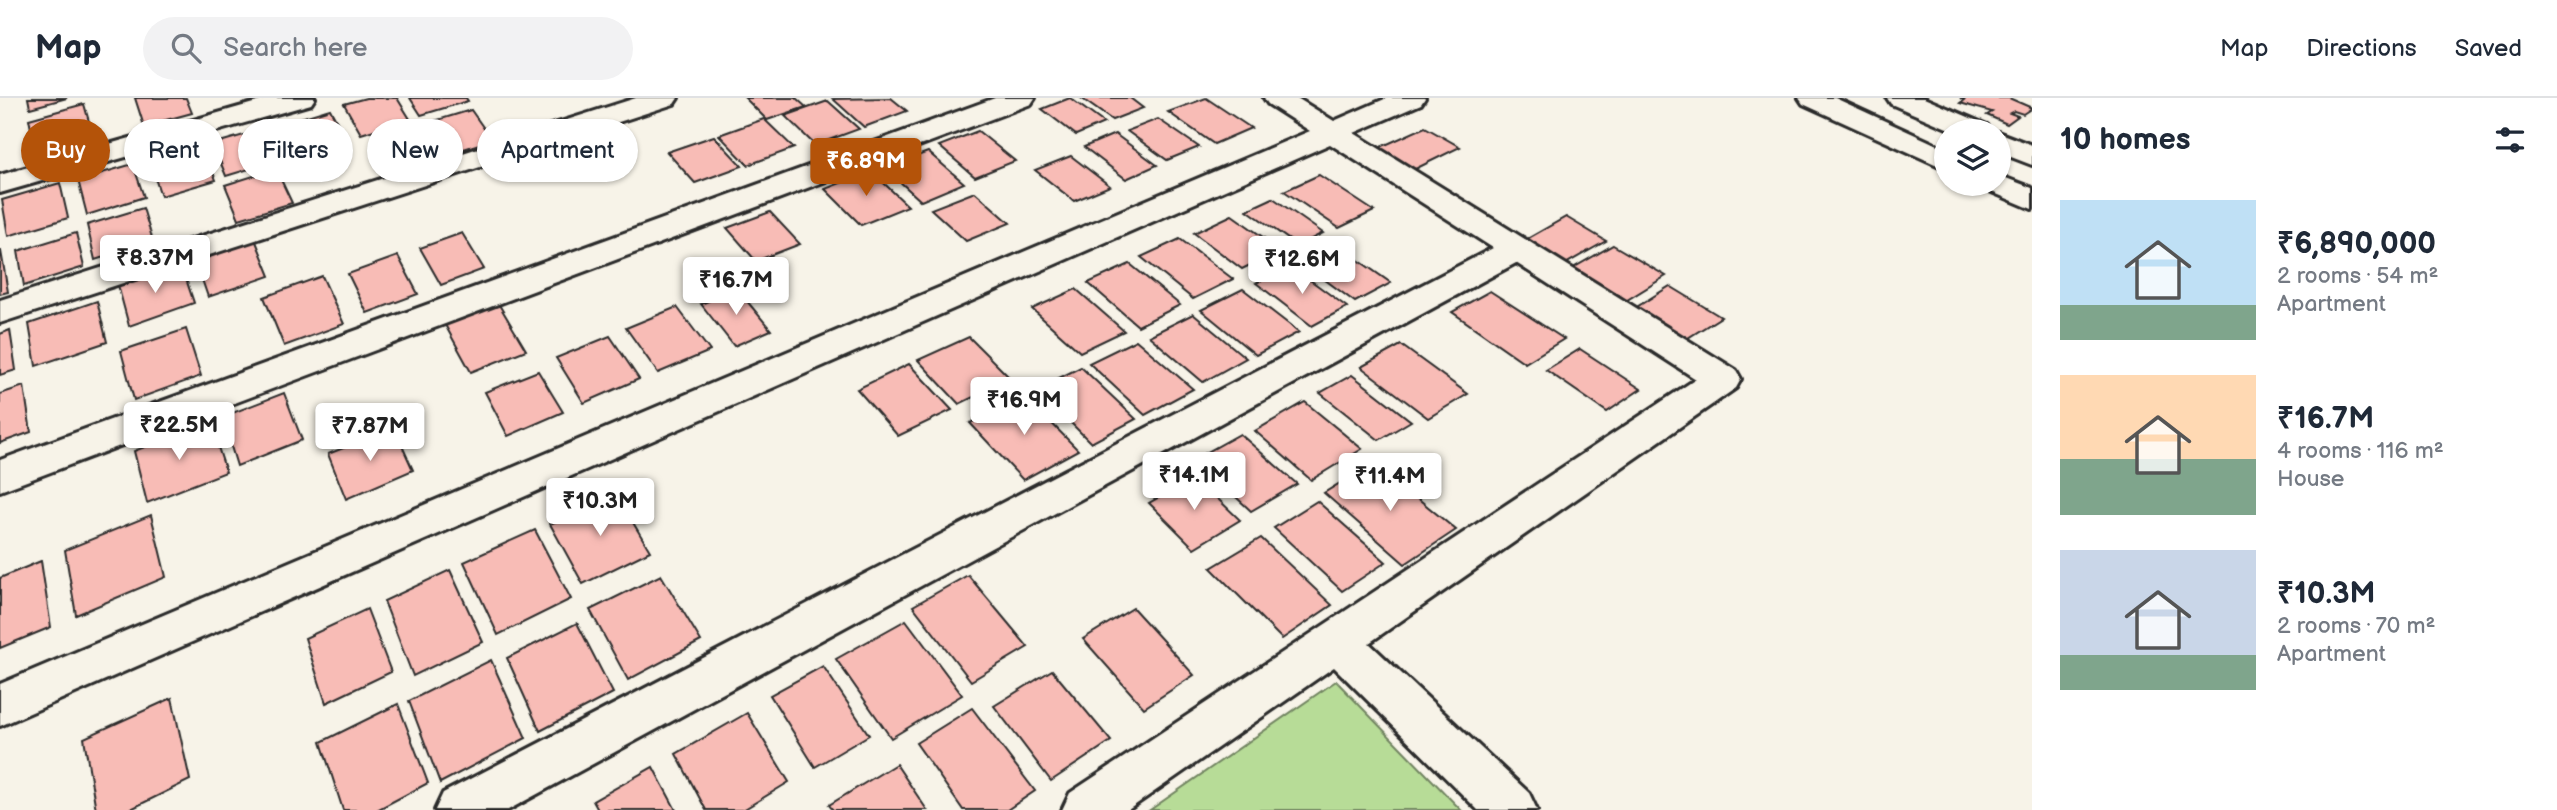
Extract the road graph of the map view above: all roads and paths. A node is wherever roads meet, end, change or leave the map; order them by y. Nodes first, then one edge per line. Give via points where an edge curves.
1 (301, 98) edge
2 (664, 98) edge
3 (1021, 98) edge
4 (1278, 98) edge
5 (1410, 98) edge
6 (1812, 98) edge
7 (1901, 98) edge
8 (1949, 119) edge
9 (1332, 132) junction
10 (2011, 147) edge
11 (1934, 154) edge
12 (2032, 156) edge
13 (0, 184) edge
14 (1517, 249) junction
15 (0, 313) edge
16 (0, 475) edge
17 (1337, 641) junction
18 (0, 705) edge
19 (460, 810) edge
20 (1087, 810) edge
21 (1512, 810) edge

1 - 13 street
2 - 15 street
3 - 16 street
4 - 9 street
5 - 9 street
6 - 11 street
7 - 8 street
9 - 14 street
9 - 18 street
10 - 12 street
14 - 17 street via 1723,379
14 - 19 street
17 - 20 street
17 - 21 street

